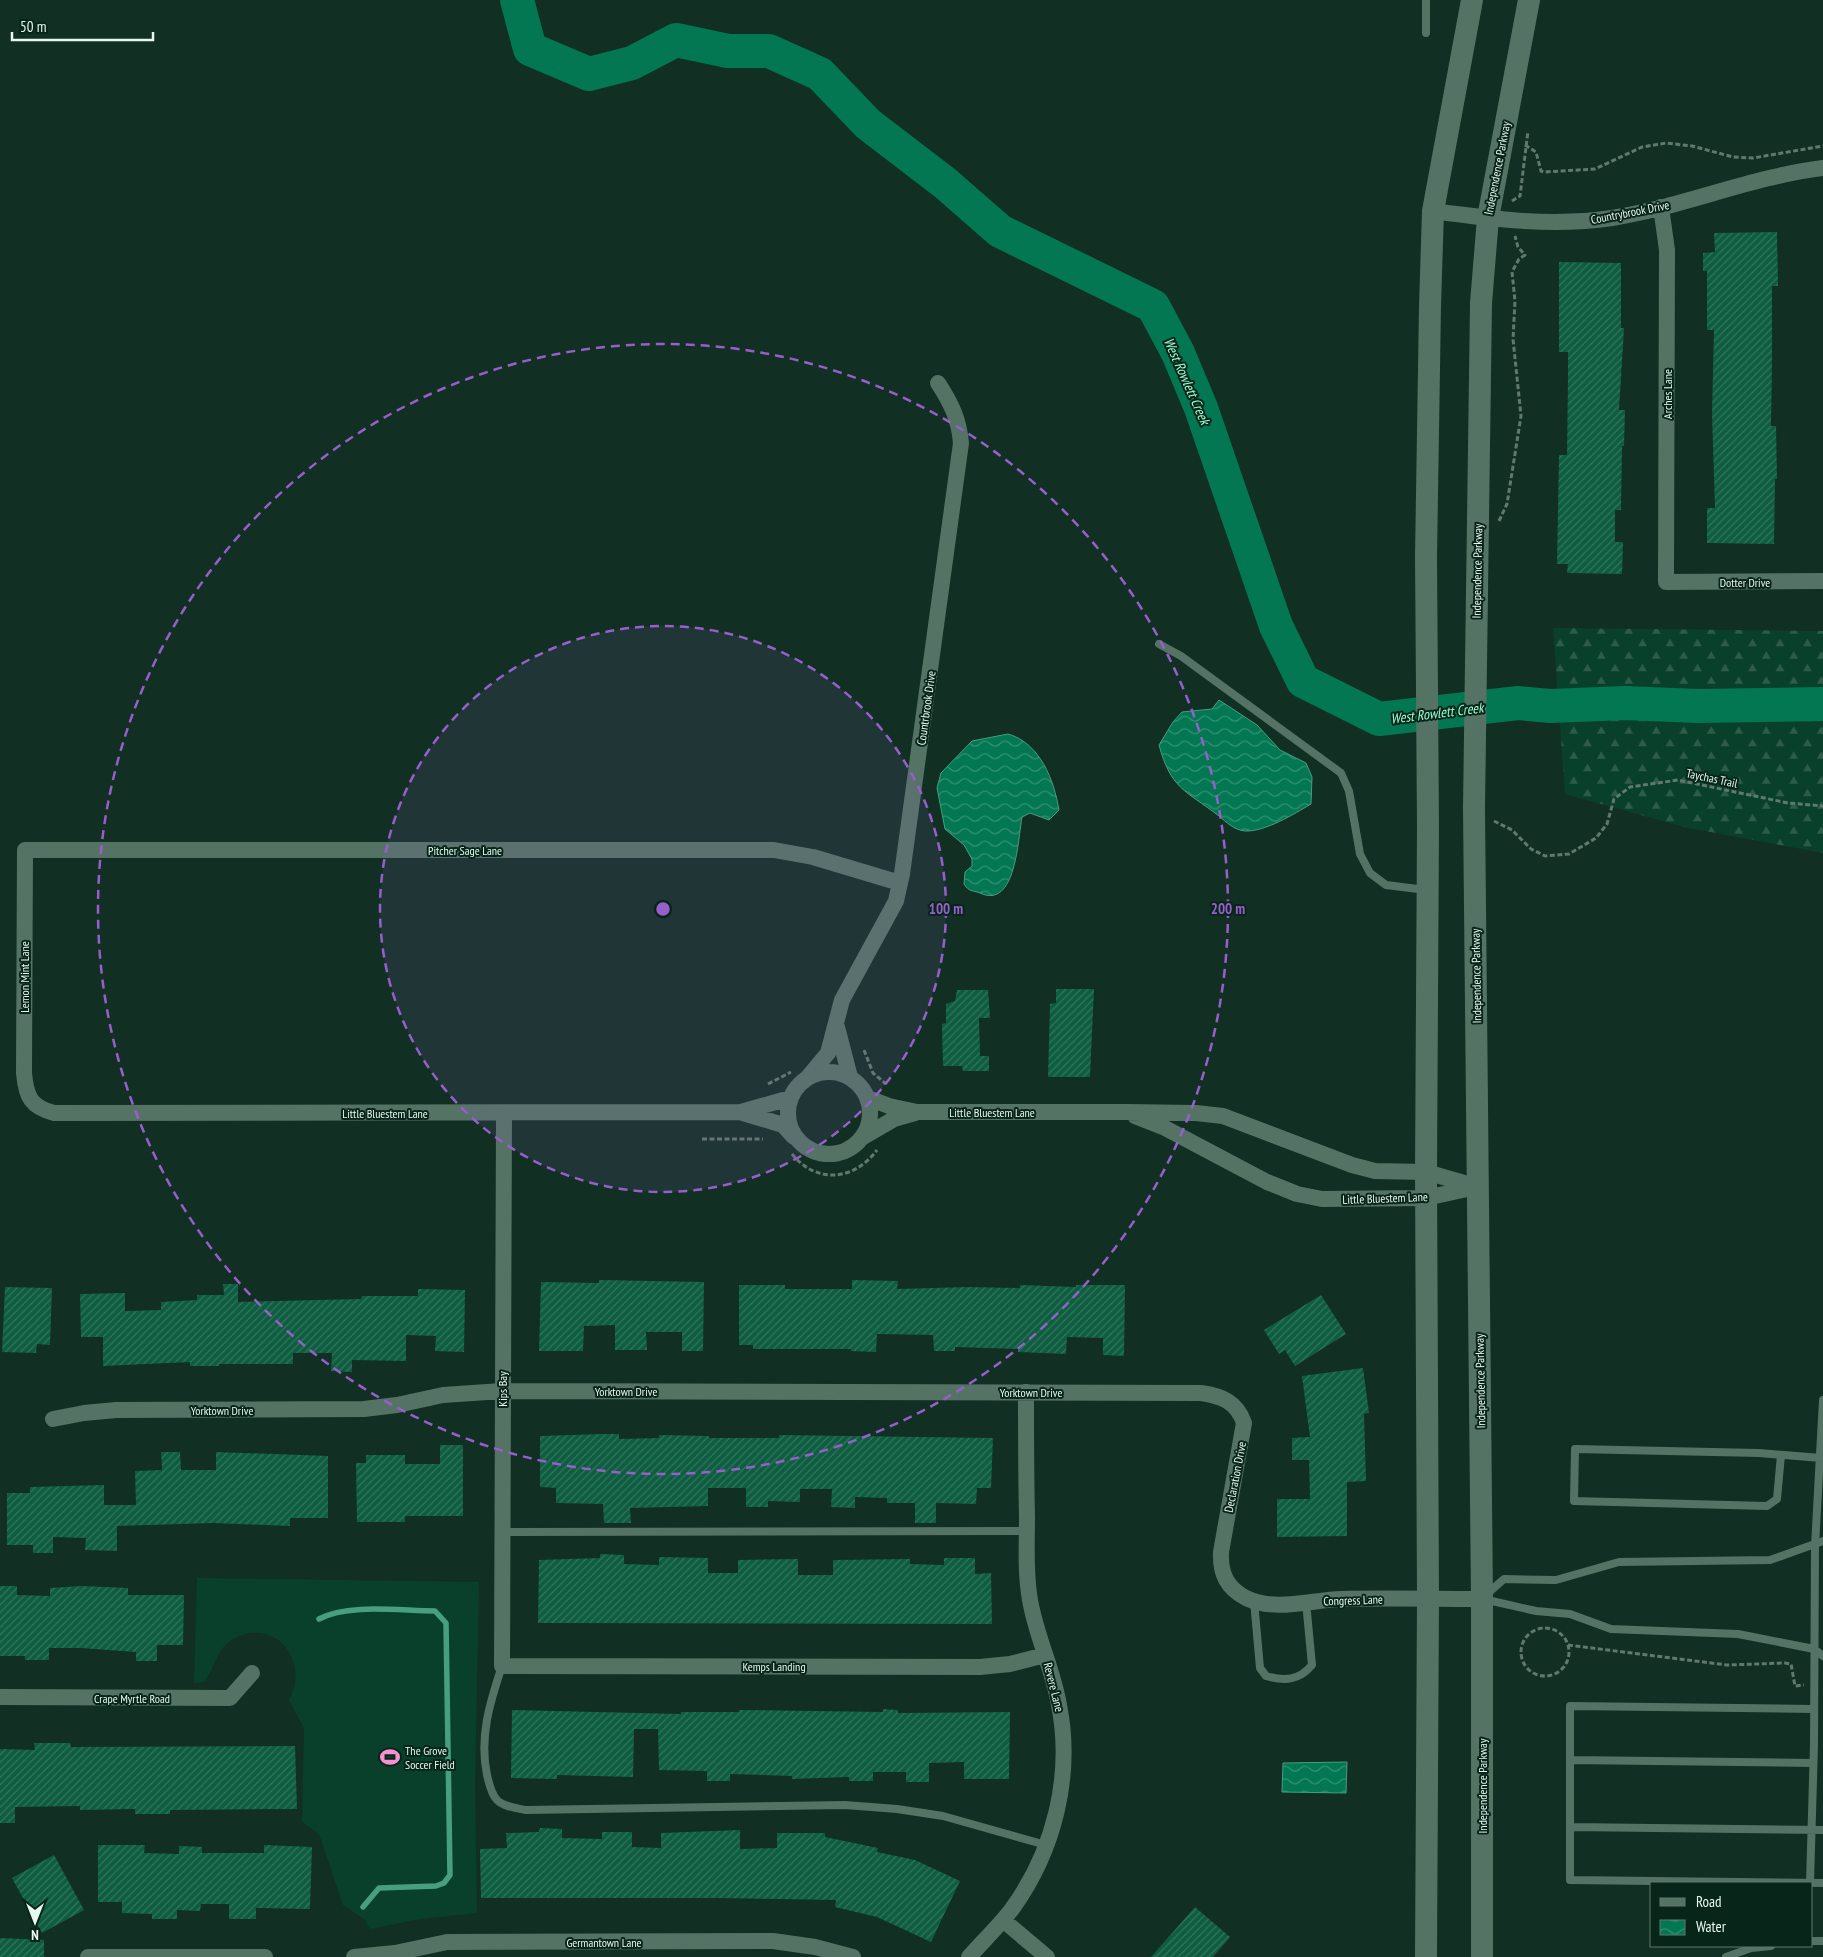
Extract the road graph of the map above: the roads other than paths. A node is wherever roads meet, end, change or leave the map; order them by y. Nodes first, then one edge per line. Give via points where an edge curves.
1 (1426, 0) edge
2 (1472, 0) edge
3 (1529, 0) edge
4 (1426, 32) dead end
5 (1823, 168) edge
6 (1661, 207) junction
7 (1433, 211) junction
8 (1488, 218) junction
9 (938, 383) dead end
10 (1823, 581) edge
11 (1666, 582) joint
12 (1159, 644) dead end
13 (25, 850) joint
14 (900, 882) junction
15 (1428, 890) junction
16 (837, 1025) junction
17 (808, 1077) junction
18 (850, 1077) junction
19 (790, 1098) junction
20 (868, 1098) junction
21 (32, 1102) joint
22 (741, 1112) junction
23 (917, 1112) junction
24 (1126, 1112) junction
25 (504, 1113) junction
26 (795, 1137) junction
27 (863, 1137) junction
28 (1426, 1172) junction
29 (1478, 1187) junction
30 (1426, 1198) junction
31 (502, 1391) junction
32 (1026, 1392) junction
33 (1201, 1393) joint
34 (1823, 1400) edge
35 (53, 1420) dead end
36 (1781, 1455) junction
37 (1821, 1458) junction
38 (1026, 1531) junction
39 (502, 1532) junction
40 (1823, 1541) edge
41 (1815, 1546) junction
42 (1228, 1586) joint
43 (1428, 1599) junction
44 (1482, 1599) junction
45 (1254, 1601) junction
46 (1306, 1602) junction
47 (1814, 1650) junction
48 (1045, 1655) junction
49 (1823, 1656) edge
50 (502, 1666) junction
51 (252, 1673) dead end
52 (0, 1697) edge
53 (1814, 1709) junction
54 (1814, 1745) junction
55 (1823, 1746) edge
56 (1571, 1760) junction
57 (1813, 1763) junction
58 (1570, 1827) junction
59 (1811, 1829) junction
60 (1823, 1830) edge
61 (1046, 1845) junction
62 (1730, 1882) edge
63 (1810, 1882) edge
64 (1003, 1920) junction
65 (1761, 1947) edge
66 (88, 1957) edge
67 (265, 1957) edge
68 (354, 1957) edge
69 (853, 1957) edge
70 (969, 1957) edge
71 (1047, 1957) edge
72 (1426, 1957) edge
73 (1482, 1957) edge
74 (1726, 1957) edge

1 - 4 lane
2 - 7 main road
3 - 8 main road, Independence Parkway
5 - 6 street, Countrybrook Drive via 1773,176
6 - 8 street, Countrybrook Drive via 1586,221
6 - 11 street, Arches Lane via 1667,250
7 - 8 street, Countrybrook Drive
7 - 15 main road via 1426,557
8 - 29 main road, Independence Parkway via 1481,303 1474,808
9 - 14 street, Countrbrook Drive via 952,405 961,443
10 - 11 street, Dotter Drive
12 - 15 lane via 1341,774 1349,791 1360,854 1370,873 1386,885
13 - 14 street, Pitcher Sage Lane via 774,850 813,857
13 - 21 street, Lemon Mint Lane via 24,1073 25,1089
14 - 16 street, Countrbrook Drive via 896,901 842,1000
15 - 28 main road
16 - 17 street, Countrbrook Drive via 828,1053
16 - 18 street, Countrbrook Drive
17 - 18 street via 836,1072
17 - 19 street
18 - 20 street
19 - 22 street, Little Bluestem Lane
19 - 26 street via 787,1112
20 - 23 street, Little Bluestem Lane
20 - 27 street via 871,1112
21 - 25 street, Little Bluestem Lane via 41,1110 54,1113
22 - 25 street, Little Bluestem Lane
22 - 26 street, Little Bluestem Lane via 783,1125
23 - 24 street, Little Bluestem Lane
23 - 27 street, Little Bluestem Lane via 894,1119
24 - 28 street, Little Bluestem Lane via 1223,1116 1352,1165 1375,1171
24 - 30 street, Little Bluestem Lane via 1163,1127 1296,1194 1329,1200
25 - 31 street, Kips Bay
26 - 27 street via 804,1147 829,1155 854,1147
28 - 29 street, Little Bluestem Lane
28 - 30 main road
29 - 30 street, Little Bluestem Lane
29 - 44 main road, Independence Parkway
30 - 43 main road
31 - 32 street, Yorktown Drive
31 - 35 street, Yorktown Drive via 443,1395 364,1409 116,1410
31 - 39 street, Kips Bay
32 - 33 street, Yorktown Drive
32 - 38 street, Revere Lane
33 - 42 street, Declaration Drive via 1226,1399 1240,1412 1244,1423 1221,1552
34 - 37 lane
36 - 36 lane via 1575,1449 1574,1501 1767,1506 1777,1499
36 - 37 lane
37 - 41 lane
38 - 39 lane
38 - 48 street, Revere Lane via 1030,1599
39 - 50 street, Kips Bay
40 - 41 lane
41 - 44 lane via 1770,1560 1619,1562 1556,1580 1504,1579
41 - 47 lane
42 - 45 street, Congress Lane
43 - 44 street, Congress Lane
43 - 46 street, Congress Lane
43 - 72 main road
44 - 47 lane via 1536,1611 1570,1614 1611,1630 1738,1634
44 - 73 main road, Independence Parkway
45 - 46 street, Congress Lane via 1279,1604
45 - 46 lane via 1260,1668 1266,1676 1281,1680 1305,1673 1312,1665
47 - 49 lane
47 - 53 lane
48 - 50 street, Kemps Landing via 980,1667
48 - 61 street, Revere Lane via 1060,1706 1064,1753 1059,1800
50 - 61 lane via 488,1709 484,1737 489,1787 496,1800 506,1806 526,1810 845,1805 944,1816
51 - 52 street, Crape Myrtle Road via 230,1698
53 - 54 lane
53 - 56 lane via 1570,1706
54 - 55 lane
54 - 57 lane
56 - 57 lane
56 - 58 lane
57 - 59 lane
58 - 59 lane
58 - 62 lane via 1570,1880
59 - 60 lane
59 - 63 lane
61 - 64 street, Revere Lane via 1029,1882
64 - 70 street, Revere Lane
64 - 71 street
65 - 74 lane
66 - 67 street
68 - 69 street, Germantown Lane via 395,1953 448,1942 773,1941

